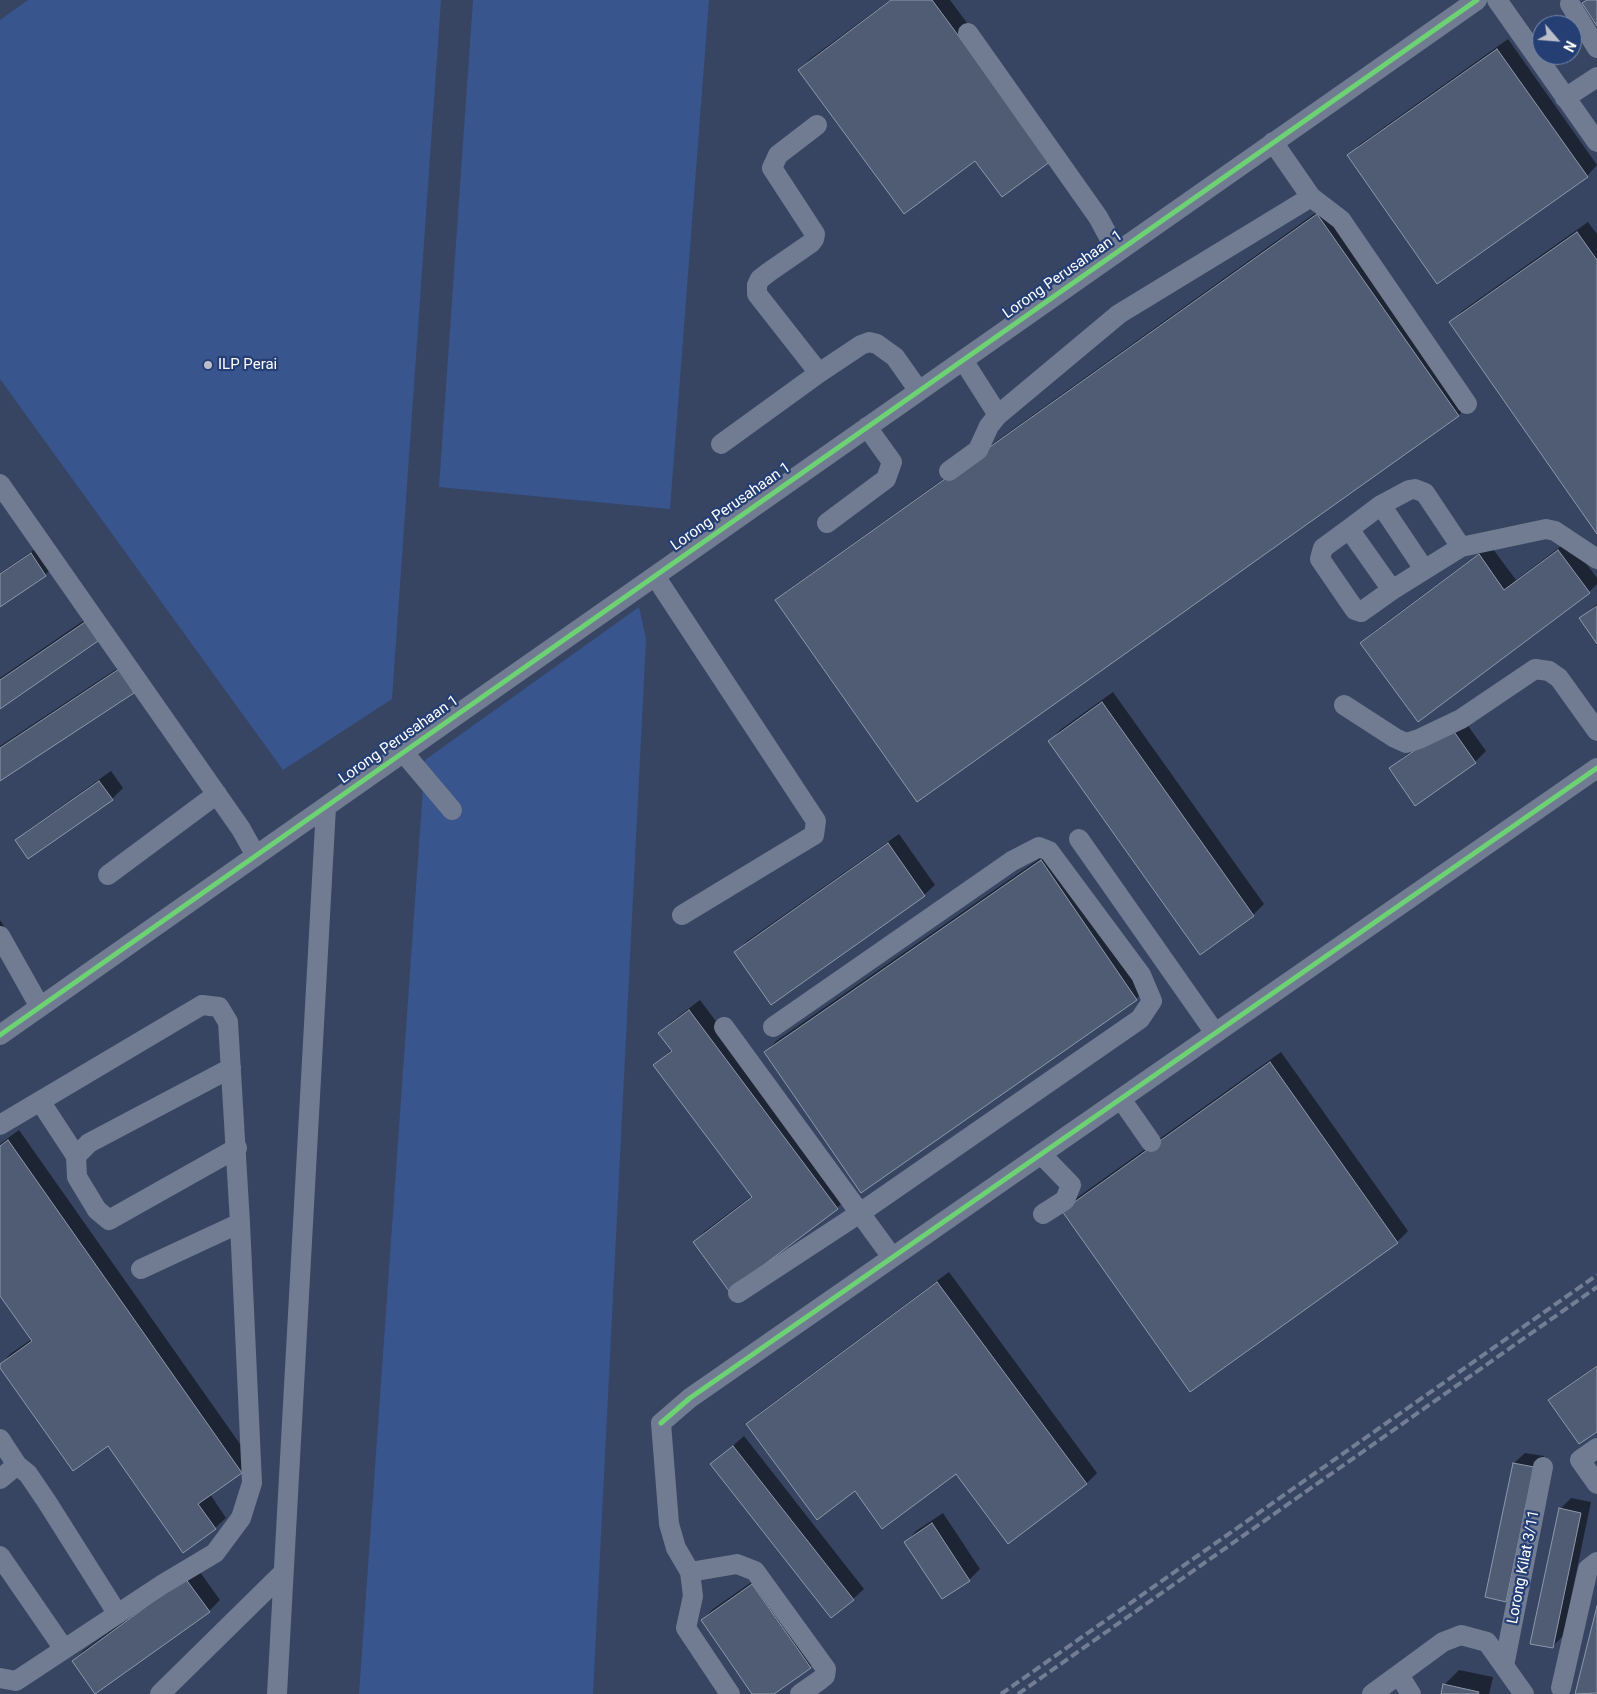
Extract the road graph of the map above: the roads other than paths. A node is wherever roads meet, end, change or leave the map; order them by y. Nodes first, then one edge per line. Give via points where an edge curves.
1 (1477, 0) edge
2 (1496, 0) edge
3 (1570, 4) dead end
4 (968, 33) dead end
5 (1597, 48) edge
6 (1597, 77) edge
7 (1566, 98) junction
8 (817, 125) dead end
9 (1273, 142) junction
10 (1597, 142) edge
11 (1311, 197) junction
12 (1117, 252) junction
13 (963, 360) junction
14 (819, 373) junction
15 (919, 390) junction
16 (1467, 404) dead end
17 (998, 416) junction
18 (867, 427) junction
19 (721, 444) dead end
20 (949, 471) dead end
21 (0, 484) edge
22 (1381, 505) junction
23 (827, 523) dead end
24 (1349, 528) junction
25 (1461, 547) junction
26 (1597, 559) edge
27 (1424, 570) junction
28 (655, 576) junction
29 (1392, 590) junction
30 (1344, 705) dead end
31 (1597, 731) edge
32 (403, 752) junction
33 (1596, 771) edge
34 (216, 794) junction
35 (326, 806) junction
36 (452, 810) dead end
37 (1079, 839) dead end
38 (256, 856) junction
39 (108, 875) dead end
40 (682, 915) dead end
41 (0, 936) edge
42 (40, 1007) junction
43 (724, 1027) dead end
44 (773, 1027) dead end
45 (1215, 1033) junction
46 (0, 1035) edge
47 (231, 1068) junction
48 (1121, 1098) junction
49 (40, 1101) junction
50 (0, 1125) edge
51 (1151, 1142) dead end
52 (236, 1148) junction
53 (1041, 1154) junction
54 (76, 1156) junction
55 (860, 1213) junction
56 (1043, 1214) dead end
57 (240, 1223) junction
58 (892, 1258) junction
59 (141, 1268) dead end
60 (738, 1293) dead end
61 (0, 1439) edge
62 (1597, 1448) edge
63 (17, 1465) junction
64 (1544, 1468) dead end
65 (0, 1479) edge
66 (1597, 1484) edge
67 (0, 1556) edge
68 (1597, 1562) edge
69 (690, 1572) junction
70 (283, 1573) junction
71 (118, 1613) junction
72 (64, 1649) junction
73 (1504, 1666) junction
74 (1399, 1675) junction
75 (0, 1678) edge
76 (1561, 1688) dead end
77 (160, 1694) edge
78 (276, 1694) edge
79 (730, 1694) edge
80 (800, 1694) edge
81 (1372, 1694) edge
82 (1411, 1694) edge
83 (1524, 1694) edge

1 - 9 street, Lorong Perusahaan 1
2 - 7 street
3 - 5 street
4 - 12 street via 1098,217
6 - 7 street
7 - 10 street
8 - 14 street via 778,154 772,168 815,234 814,239 760,279 757,294
9 - 11 street
9 - 12 street, Lorong Perusahaan 1
11 - 16 street via 1342,220
11 - 17 street via 1119,314
12 - 13 street, Lorong Perusahaan 1
13 - 15 street, Lorong Perusahaan 1
13 - 17 street
14 - 15 street via 869,342 878,344 895,357
14 - 19 street
15 - 18 street, Lorong Perusahaan 1
17 - 20 street via 989,426 978,450
18 - 23 street via 892,462 886,479
18 - 28 street, Lorong Perusahaan 1
21 - 34 street
22 - 24 street
22 - 25 street via 1409,490 1420,490
22 - 27 street
24 - 29 street
24 - 29 street via 1323,548 1320,559 1355,610 1361,612
25 - 26 street via 1546,529
25 - 27 street
27 - 29 street
28 - 32 street, Lorong Perusahaan 1
28 - 40 street via 816,821 814,835
30 - 31 street via 1406,743 1461,719 1535,669 1549,671 1559,678
32 - 35 street, Lorong Perusahaan 1
32 - 36 street
33 - 45 street
34 - 38 street
34 - 39 street
35 - 38 street, Lorong Perusahaan 1
35 - 70 street
37 - 45 street
38 - 42 street, Lorong Perusahaan 1
41 - 42 street
42 - 46 street, Lorong Perusahaan 1
43 - 55 street
44 - 55 street via 1012,861 1039,847 1049,851 1141,975 1152,1001 1140,1018
45 - 48 street
47 - 49 street via 228,1022 219,1007 202,1005
47 - 52 street
47 - 54 street via 89,1143
48 - 51 street
48 - 53 street
49 - 50 street
49 - 54 street
52 - 54 street via 109,1220 97,1210 77,1177
52 - 57 street
53 - 56 street via 1071,1185 1065,1200
53 - 58 street
55 - 58 street
55 - 60 street
57 - 59 street
57 - 71 street via 252,1483 244,1509 241,1518 214,1553
58 - 69 street via 690,1398 661,1422 669,1524 676,1548
61 - 63 street
62 - 66 street via 1580,1460
63 - 65 street
63 - 71 street via 28,1474
64 - 73 street, Lorong Kilat 3/11
67 - 72 street
68 - 76 street via 1588,1569
69 - 79 street via 693,1596 686,1628
69 - 80 street via 737,1564 755,1571 826,1669 825,1676
70 - 77 street
70 - 78 street
71 - 72 street
72 - 75 street via 16,1681
73 - 74 street via 1487,1642 1461,1635 1443,1642
73 - 83 street
74 - 81 street
74 - 82 street

